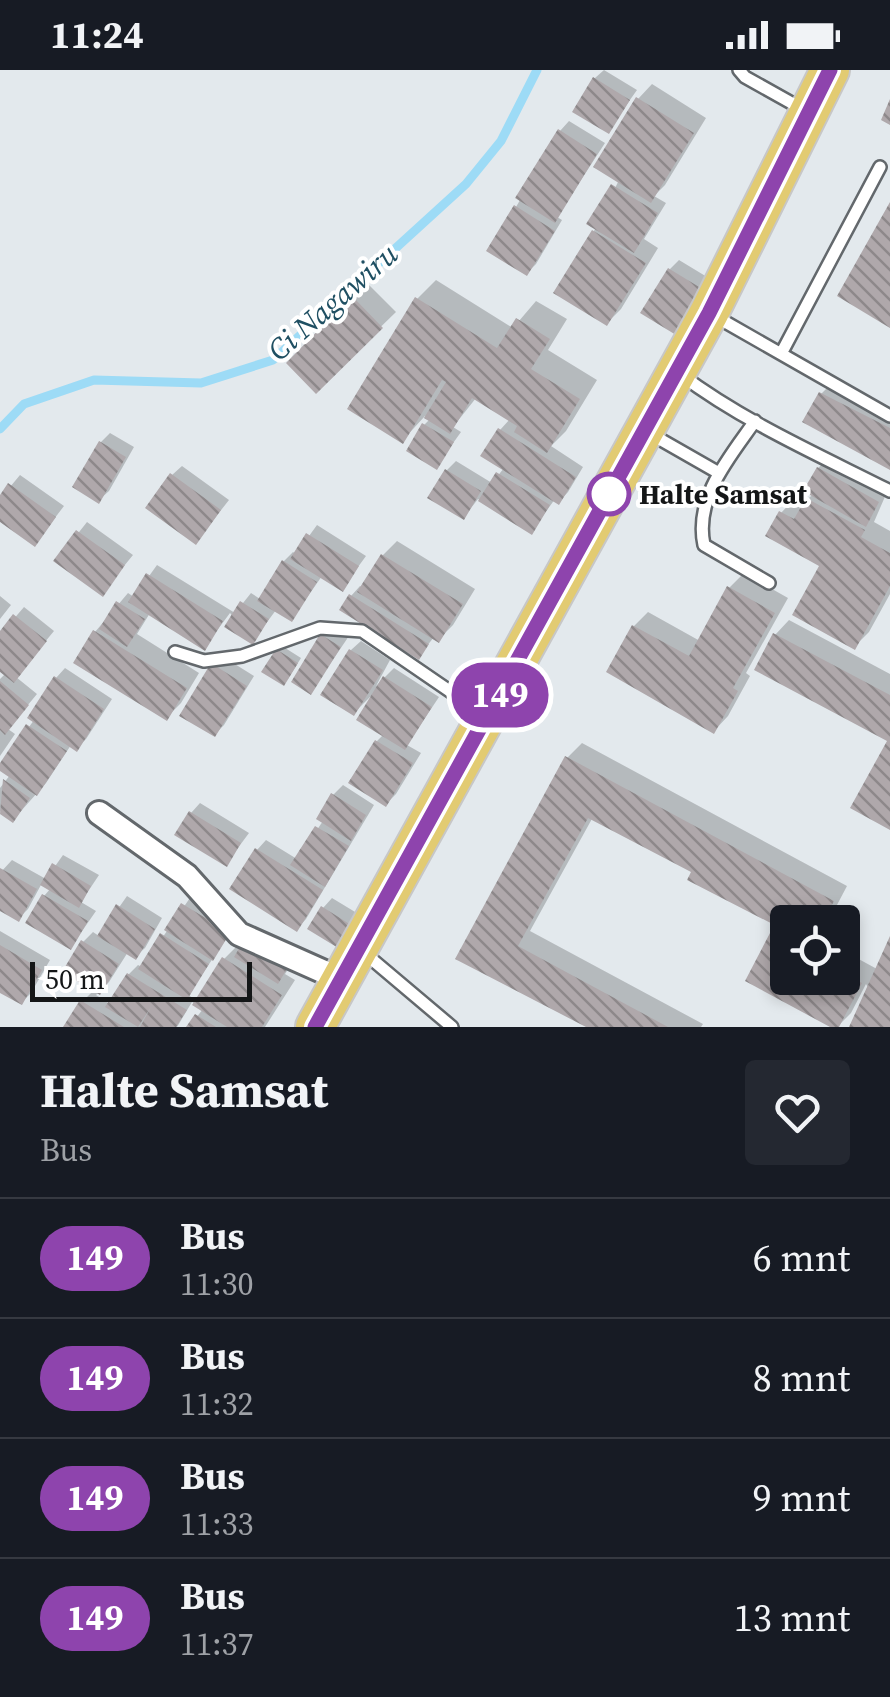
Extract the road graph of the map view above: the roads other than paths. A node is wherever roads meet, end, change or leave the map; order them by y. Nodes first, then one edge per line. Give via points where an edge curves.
1 (739, 70) edge
2 (830, 70) edge
3 (807, 112) junction
4 (880, 167) dead end
5 (709, 313) junction
6 (782, 352) junction
7 (678, 372) junction
8 (890, 416) edge
9 (755, 421) junction
10 (645, 430) junction
11 (719, 473) junction
12 (890, 491) edge
13 (769, 583) dead end
14 (175, 652) dead end
15 (490, 714) junction
16 (99, 813) dead end
17 (350, 964) junction
18 (314, 1027) edge
19 (452, 1027) edge

1 - 3 lane
2 - 3 highway
3 - 5 highway
4 - 6 lane
5 - 6 lane
5 - 7 highway
6 - 8 lane
7 - 9 lane
7 - 10 highway
9 - 11 lane
9 - 12 lane
10 - 11 lane
10 - 15 highway
11 - 13 lane via 699,524 704,545
14 - 15 lane via 204,660 242,656 320,628 362,630
15 - 17 highway
16 - 17 street via 187,876 239,934
17 - 18 highway
17 - 19 lane

